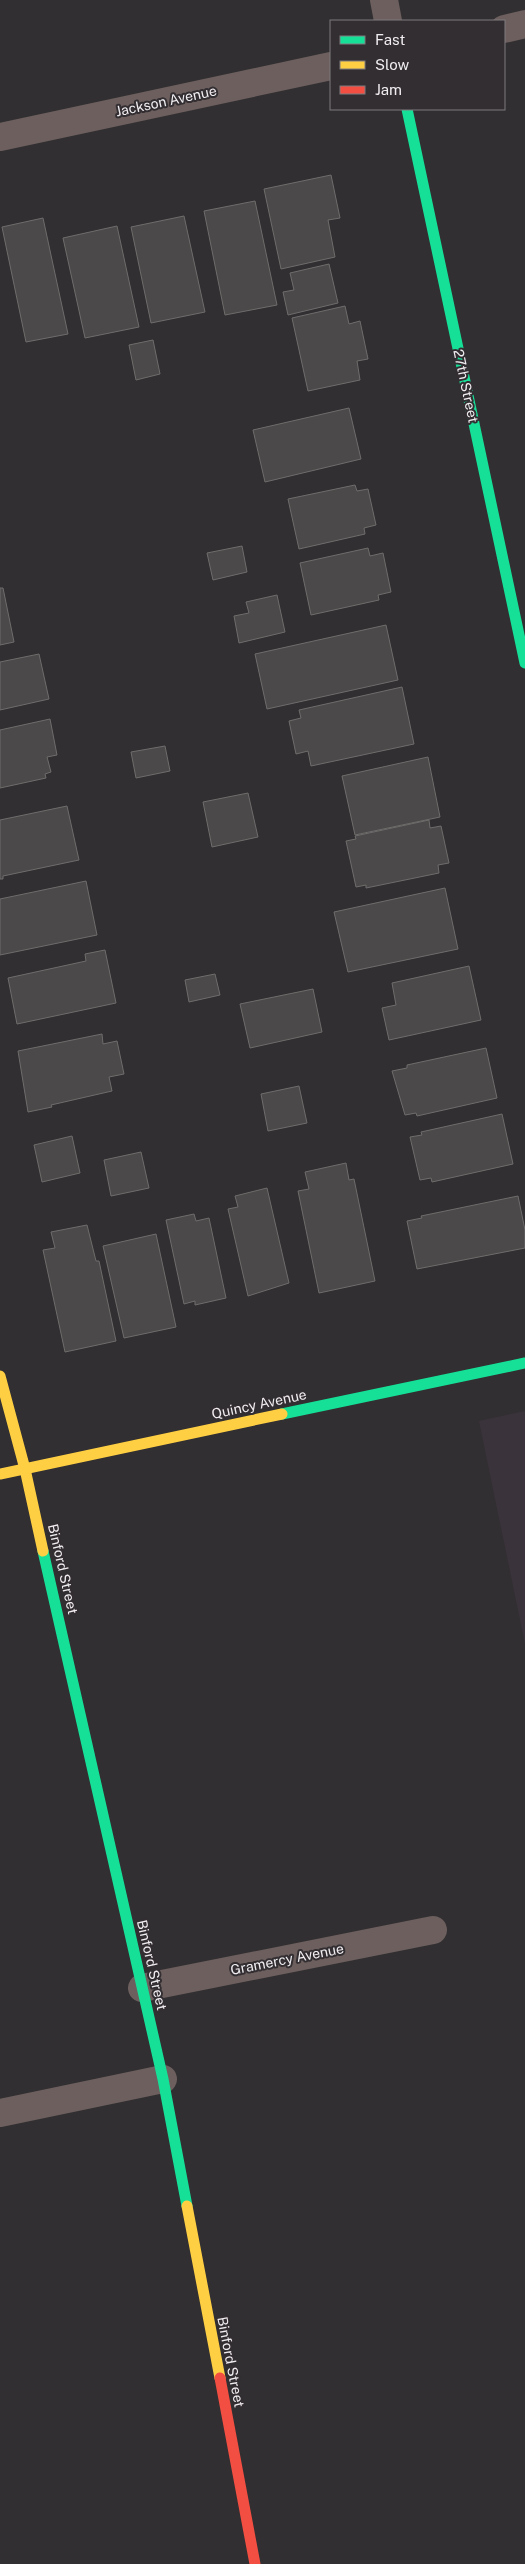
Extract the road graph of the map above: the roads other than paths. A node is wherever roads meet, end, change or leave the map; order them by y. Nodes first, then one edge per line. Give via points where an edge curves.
1 (384, 0) edge
2 (388, 20) edge
3 (525, 24) edge
4 (505, 29) edge
5 (330, 66) edge
6 (407, 110) edge
7 (0, 137) edge
8 (525, 664) edge
9 (525, 1363) edge
10 (0, 1376) edge
11 (25, 1469) junction
12 (0, 1474) edge
13 (433, 1930) dead end
14 (142, 1988) junction
15 (162, 2079) junction
16 (0, 2113) edge
17 (255, 2564) edge

1 - 2 street
3 - 4 street
5 - 7 street, Jackson Avenue
6 - 8 street, 27th Street
9 - 11 street, Quincy Avenue
10 - 11 street, Binford Street
11 - 12 street, Quincy Avenue
11 - 14 street, Binford Street
13 - 14 street, Gramercy Avenue
14 - 15 street, Binford Street
15 - 16 street
15 - 17 street, Binford Street

